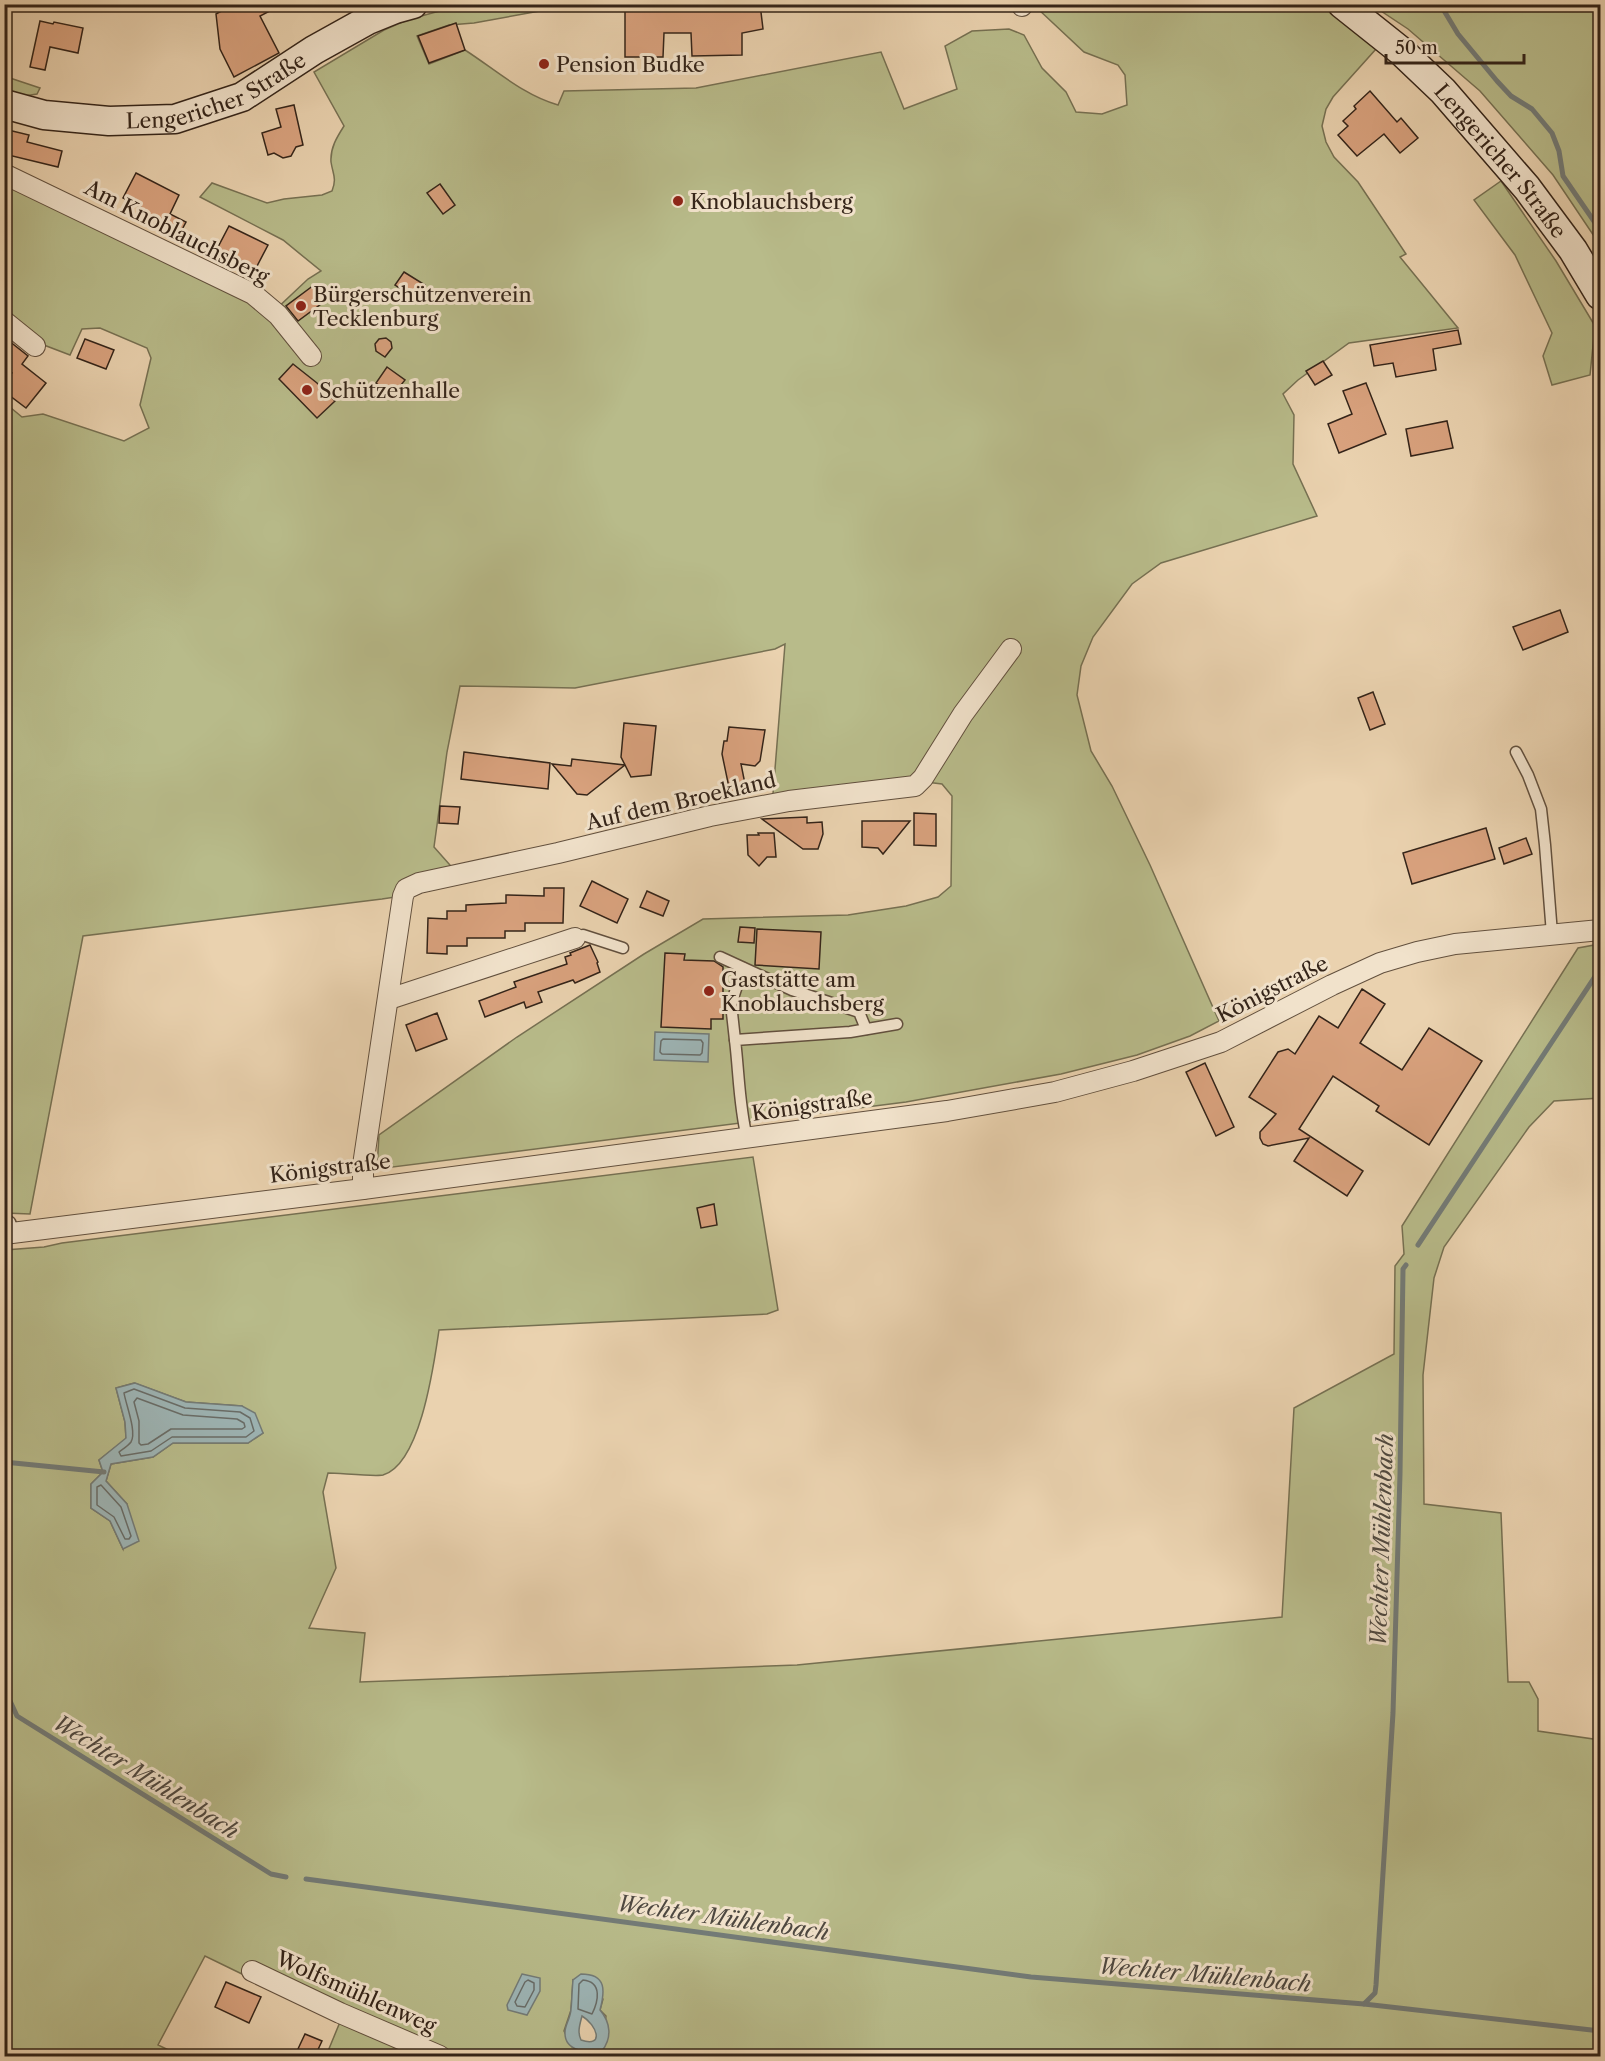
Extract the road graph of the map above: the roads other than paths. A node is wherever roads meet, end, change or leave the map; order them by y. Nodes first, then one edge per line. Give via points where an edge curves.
1 (413, 4) edge
2 (1342, 4) edge
3 (364, 12) edge
4 (4, 104) edge
5 (4, 174) edge
6 (1600, 295) edge
7 (4, 321) edge
8 (35, 346) dead end
9 (311, 356) dead end
10 (1011, 649) dead end
11 (1516, 752) dead end
12 (1600, 930) edge
13 (1552, 934) junction
14 (575, 938) joint
15 (623, 948) dead end
16 (720, 957) dead end
17 (743, 968) junction
18 (389, 999) junction
19 (897, 1024) dead end
20 (866, 1029) junction
21 (735, 1040) junction
22 (747, 1138) junction
23 (363, 1188) junction
24 (8, 1228) edge
25 (252, 1971) dead end
26 (440, 2056) edge

1 - 3 main road, Lengericher Straße
2 - 6 main road, Lengericher Straße via 1443,91 1527,188 1573,250
3 - 4 main road, Lengericher Straße via 242,97 175,119 109,121 44,115
5 - 9 street, Am Knoblauchsberg via 253,294 278,315
7 - 8 street
10 - 18 street, Auf dem Broekland via 915,786 789,801 710,816 410,886 403,896
11 - 13 lane via 1541,810
12 - 13 street, Königstraße
13 - 22 street, Königstraße via 1455,944 1380,963 1221,1042 1055,1092
14 - 15 lane via 583,935
14 - 18 street
16 - 17 lane
17 - 20 lane via 792,990 859,1012
17 - 21 lane via 731,1004
18 - 23 street, Auf dem Broekland via 363,1165
19 - 20 lane
20 - 21 lane
21 - 22 lane
22 - 23 street, Königstraße
23 - 24 street, Königstraße
25 - 26 street, Wolfsmühlenweg

